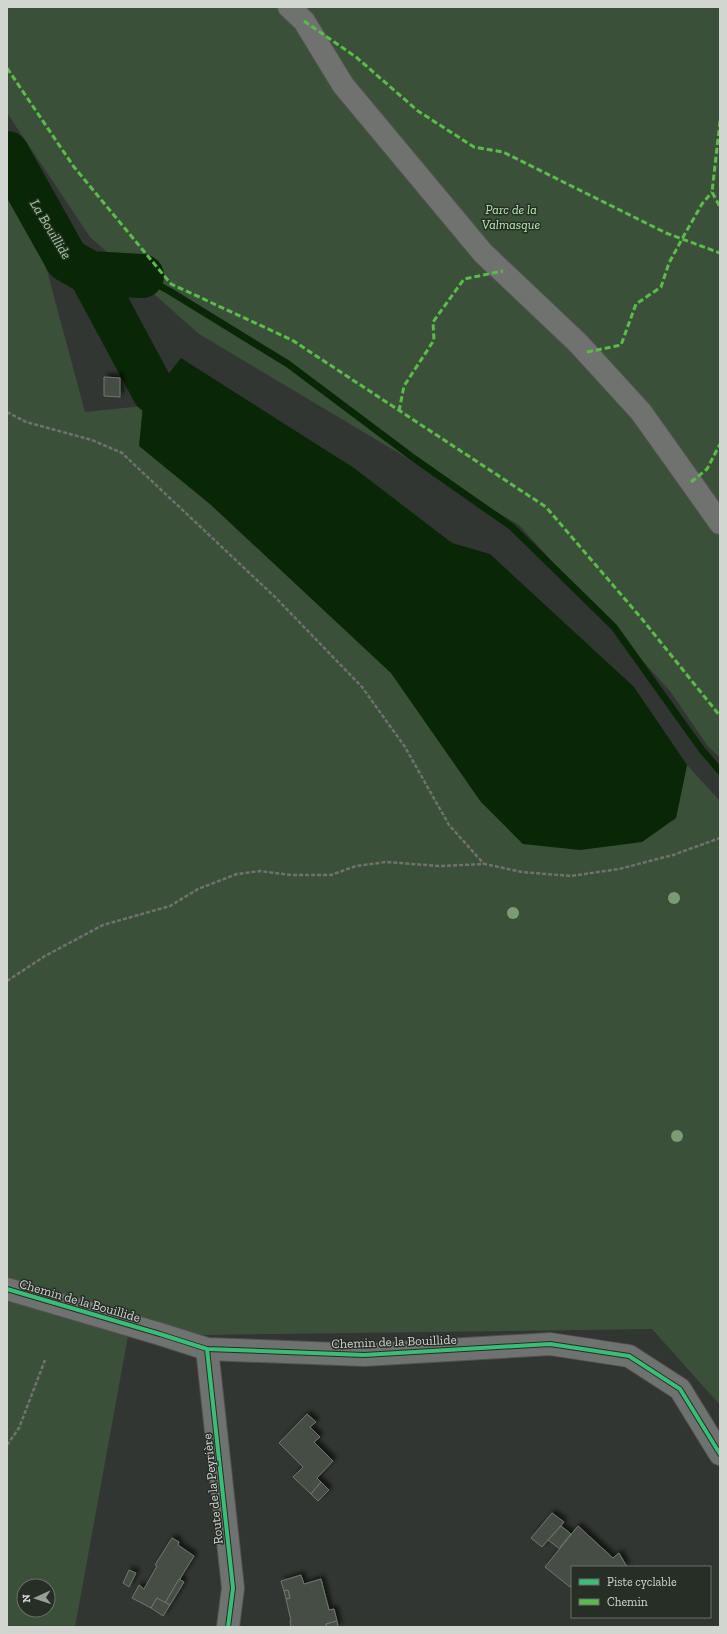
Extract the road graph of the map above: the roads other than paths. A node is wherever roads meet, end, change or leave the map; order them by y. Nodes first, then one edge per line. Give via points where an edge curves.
1 (289, 7) edge
2 (720, 523) edge
3 (7, 1289) edge
4 (207, 1349) junction
5 (720, 1454) edge
6 (228, 1627) edge

1 - 2 street via 304,21 344,85 484,253 578,343 641,412
3 - 4 street, Chemin de la Bouillide
4 - 5 street, Chemin de la Bouillide via 364,1355 550,1344 629,1356 680,1389
4 - 6 street, Route de la Peyrière via 234,1588

